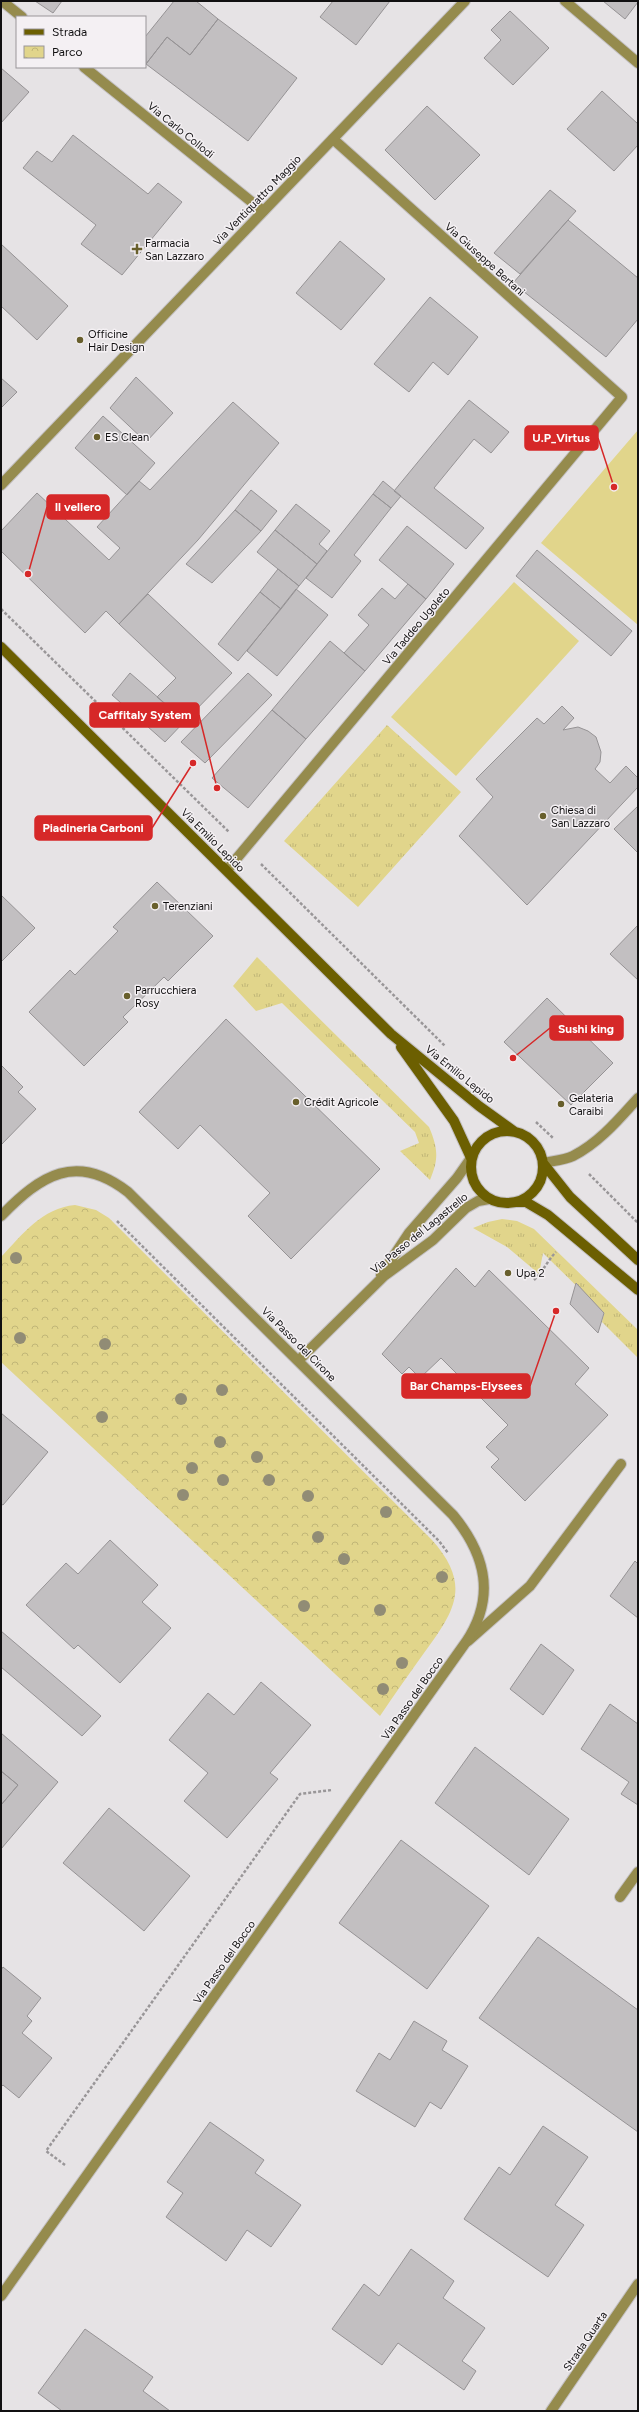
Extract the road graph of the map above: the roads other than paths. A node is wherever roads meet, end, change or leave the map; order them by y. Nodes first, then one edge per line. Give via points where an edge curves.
1 (2, 1) edge
2 (465, 1) edge
3 (565, 1) edge
4 (21, 16) edge
5 (638, 63) edge
6 (85, 68) edge
7 (333, 139) junction
8 (264, 211) junction
9 (622, 397) joint
10 (1, 485) edge
11 (1, 647) edge
12 (227, 870) junction
13 (391, 1034) junction
14 (638, 1098) edge
15 (516, 1132) junction
16 (471, 1158) junction
17 (543, 1163) junction
18 (489, 1199) junction
19 (516, 1202) junction
20 (1, 1216) edge
21 (638, 1260) edge
22 (638, 1290) edge
23 (366, 1293) junction
24 (299, 1360) junction
25 (621, 1464) dead end
26 (483, 1570) joint
27 (466, 1642) junction
28 (638, 1872) edge
29 (620, 1897) dead end
30 (638, 2284) edge
31 (1, 2296) edge
32 (551, 2411) edge

1 - 4 street
2 - 7 street, Via Ventiquattro Maggio
3 - 5 street
6 - 8 street, Via Carlo Collodi
7 - 8 street, Via Ventiquattro Maggio
7 - 9 street, Via Giuseppe Bertani
8 - 10 street, Via Ventiquattro Maggio
9 - 12 street, Via Taddeo Ugoleto
11 - 12 main road, Via Emilio Lepido
12 - 13 main road, Via Emilio Lepido
13 - 15 main road, Via Emilio Lepido via 479,1106
13 - 16 main road, Via Emilio Lepido via 454,1121
14 - 17 street via 599,1138 572,1156
15 - 16 main road via 504,1131 488,1136 475,1148
15 - 17 main road, Via Emilio Lepido via 534,1143
16 - 18 main road, Via Emilio Lepido via 470,1171 473,1181 478,1190
16 - 23 street, Via Passo del Lagastrello via 413,1228
17 - 19 main road via 540,1183 534,1192
17 - 21 main road, Via Emilio Lepido via 570,1197
18 - 19 main road via 506,1204
18 - 23 street, Via Passo del Lagastrello via 478,1201 466,1208 433,1240 384,1276
19 - 22 main road via 526,1202 548,1215
20 - 24 street, Via Passo del Cirone via 35,1184 46,1178 67,1172 95,1174 107,1178 128,1192
23 - 24 street, Via Passo del Lagastrello
24 - 26 street, Via Passo del Cirone via 453,1515 474,1544
25 - 27 street, Via Passo del Bocco via 530,1586
26 - 27 street, Via Passo del Bocco via 485,1589 482,1608 476,1626
27 - 31 street, Via Passo del Bocco
28 - 29 street
30 - 32 street, Strada Quarta

